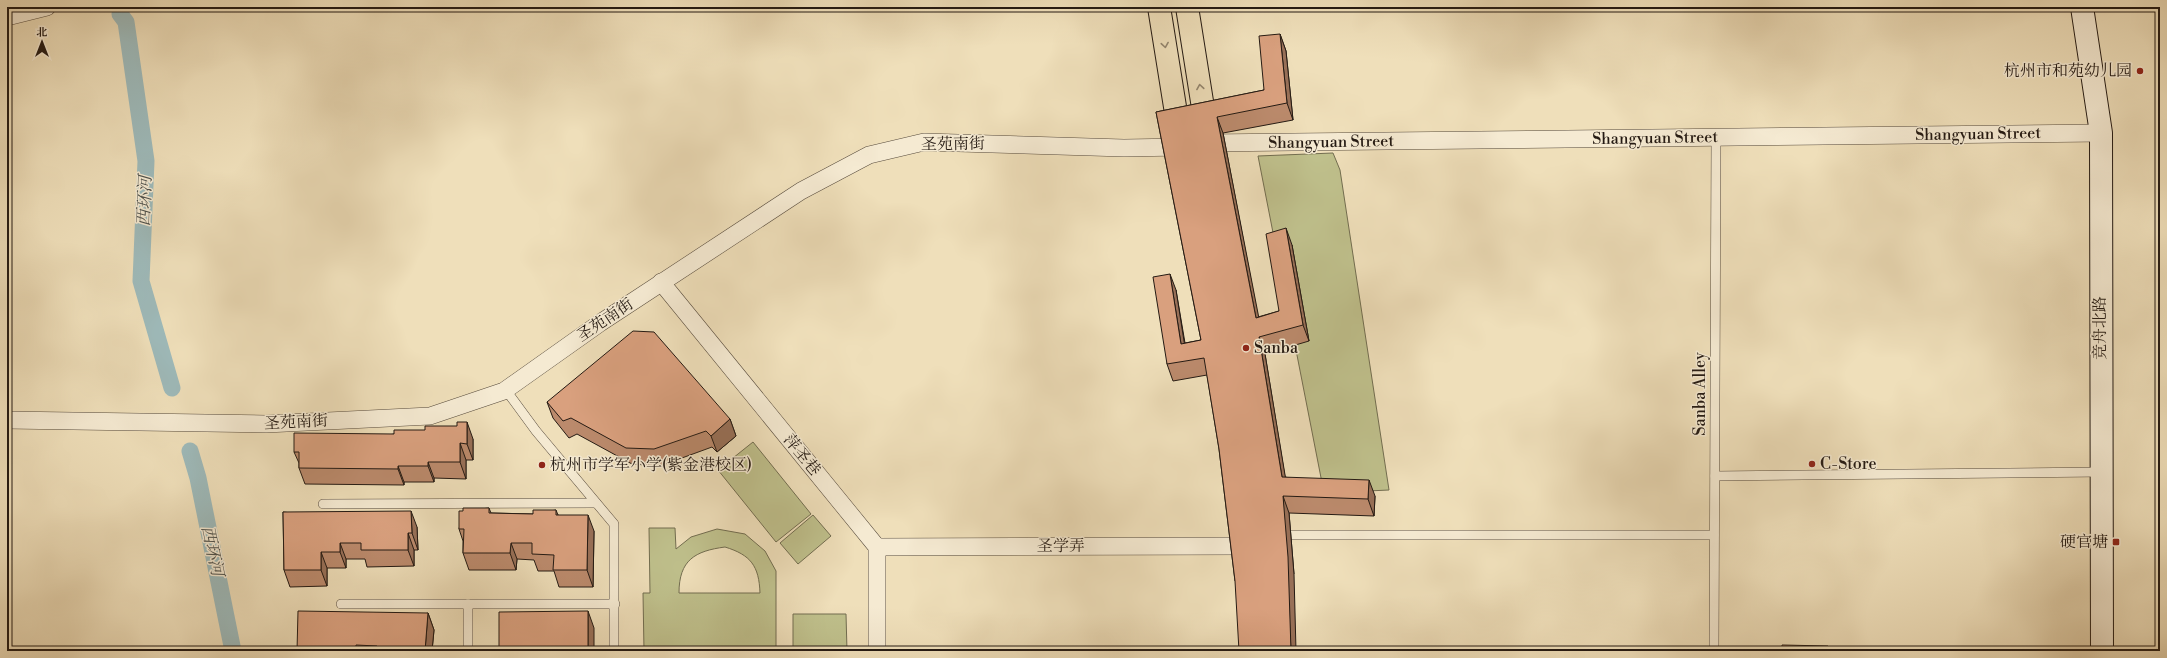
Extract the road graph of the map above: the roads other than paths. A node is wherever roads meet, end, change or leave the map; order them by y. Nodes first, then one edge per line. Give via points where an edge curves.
1 (47, 7) edge
2 (1159, 7) edge
3 (1188, 7) edge
4 (2082, 7) edge
5 (7, 17) edge
6 (2101, 133) junction
7 (1716, 138) junction
8 (1208, 144) junction
9 (1182, 147) junction
10 (1212, 167) edge
11 (1186, 170) edge
12 (661, 282) junction
13 (511, 397) dead end
14 (7, 420) edge
15 (2101, 472) junction
16 (1715, 476) junction
17 (596, 503) junction
18 (323, 504) dead end
19 (1242, 522) edge
20 (1714, 535) junction
21 (1276, 537) edge
22 (1245, 546) junction
23 (878, 547) junction
24 (1248, 569) edge
25 (342, 604) dead end
26 (468, 604) junction
27 (615, 604) junction
28 (468, 651) edge
29 (614, 651) edge
30 (877, 651) edge
31 (1714, 651) edge
32 (2102, 651) edge

1 - 5 street
2 -> 9 main road
8 -> 3 main road
4 - 6 street, 竞舟北路
6 - 7 street, Shangyuan Street
6 - 15 street, 竞舟北路
7 - 8 street, Shangyuan Street
7 - 16 lane, Sanba Alley
8 - 10 main road
9 - 11 main road
9 - 12 street, 圣苑南街 via 1124,148 924,142 869,155 801,191
12 - 14 street, 圣苑南街 via 504,391 430,416 266,424
12 - 23 street, 萍圣巷
13 - 17 lane
15 - 16 lane
15 - 32 street, 竞舟北路
16 - 20 lane, Sanba Alley
17 - 18 lane
17 - 27 lane via 614,524
19 - 22 main road
20 - 21 lane
20 - 31 lane, Sanba Alley
22 - 23 street, 圣学弄
22 - 24 main road
23 - 30 street
25 - 26 lane
26 - 27 lane
26 - 28 lane
27 - 29 lane

